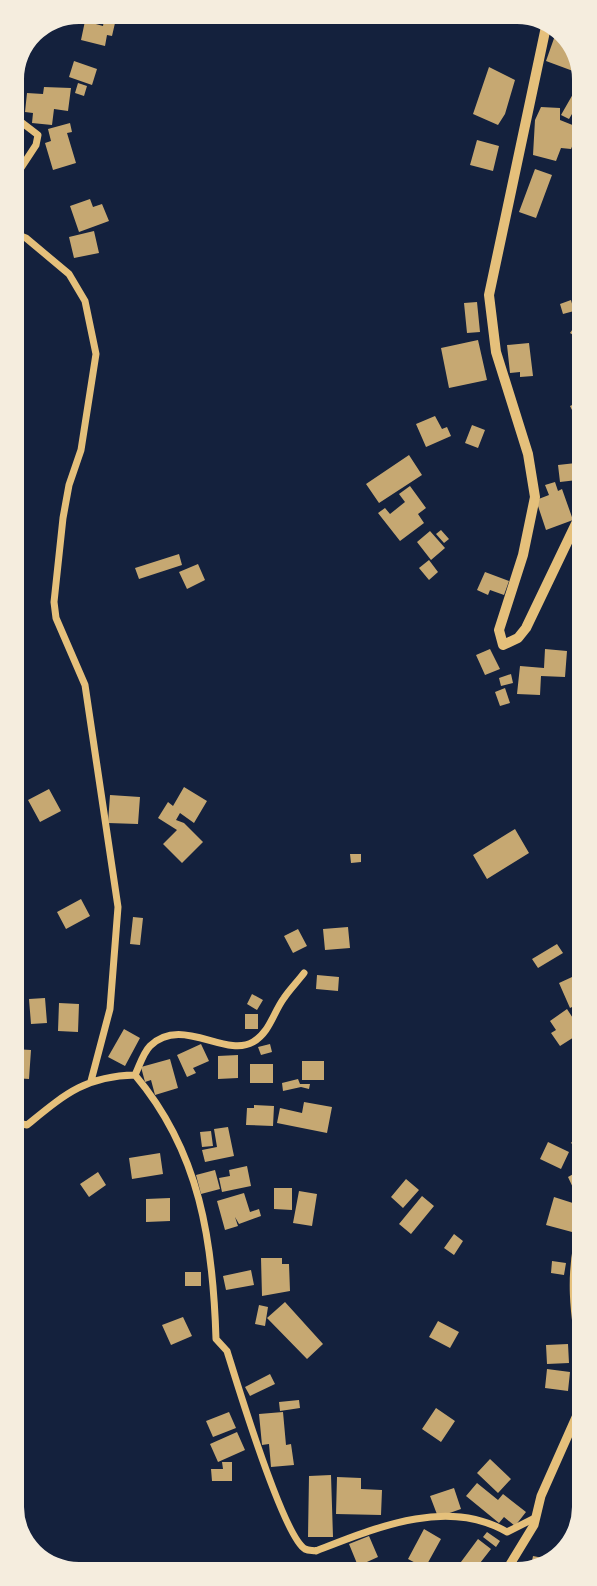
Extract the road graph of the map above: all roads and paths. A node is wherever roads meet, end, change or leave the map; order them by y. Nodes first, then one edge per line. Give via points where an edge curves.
1 (545, 32) edge
2 (25, 125) edge
3 (25, 162) edge
4 (25, 238) edge
5 (572, 532) edge
6 (304, 973) dead end
7 (135, 1075) junction
8 (91, 1081) junction
9 (24, 1124) edge
10 (572, 1426) edge
11 (535, 1518) junction
12 (511, 1562) edge

1 - 5 main road via 489,295 496,352 528,454 535,497 523,555 499,630 503,645 526,628
2 - 3 street via 38,135
4 - 8 street via 69,274 85,301 96,354 81,450 62,517 54,602 55,618 85,685 118,907 110,1009
6 - 7 street via 265,1033 251,1043 236,1045 187,1034 163,1038 149,1047
7 - 8 street
7 - 11 street via 168,1119 187,1158 208,1236 216,1339 227,1352 270,1478 295,1537 305,1549 316,1551 395,1521 477,1519 507,1532
8 - 9 street via 63,1094
10 - 11 street
11 - 12 street

